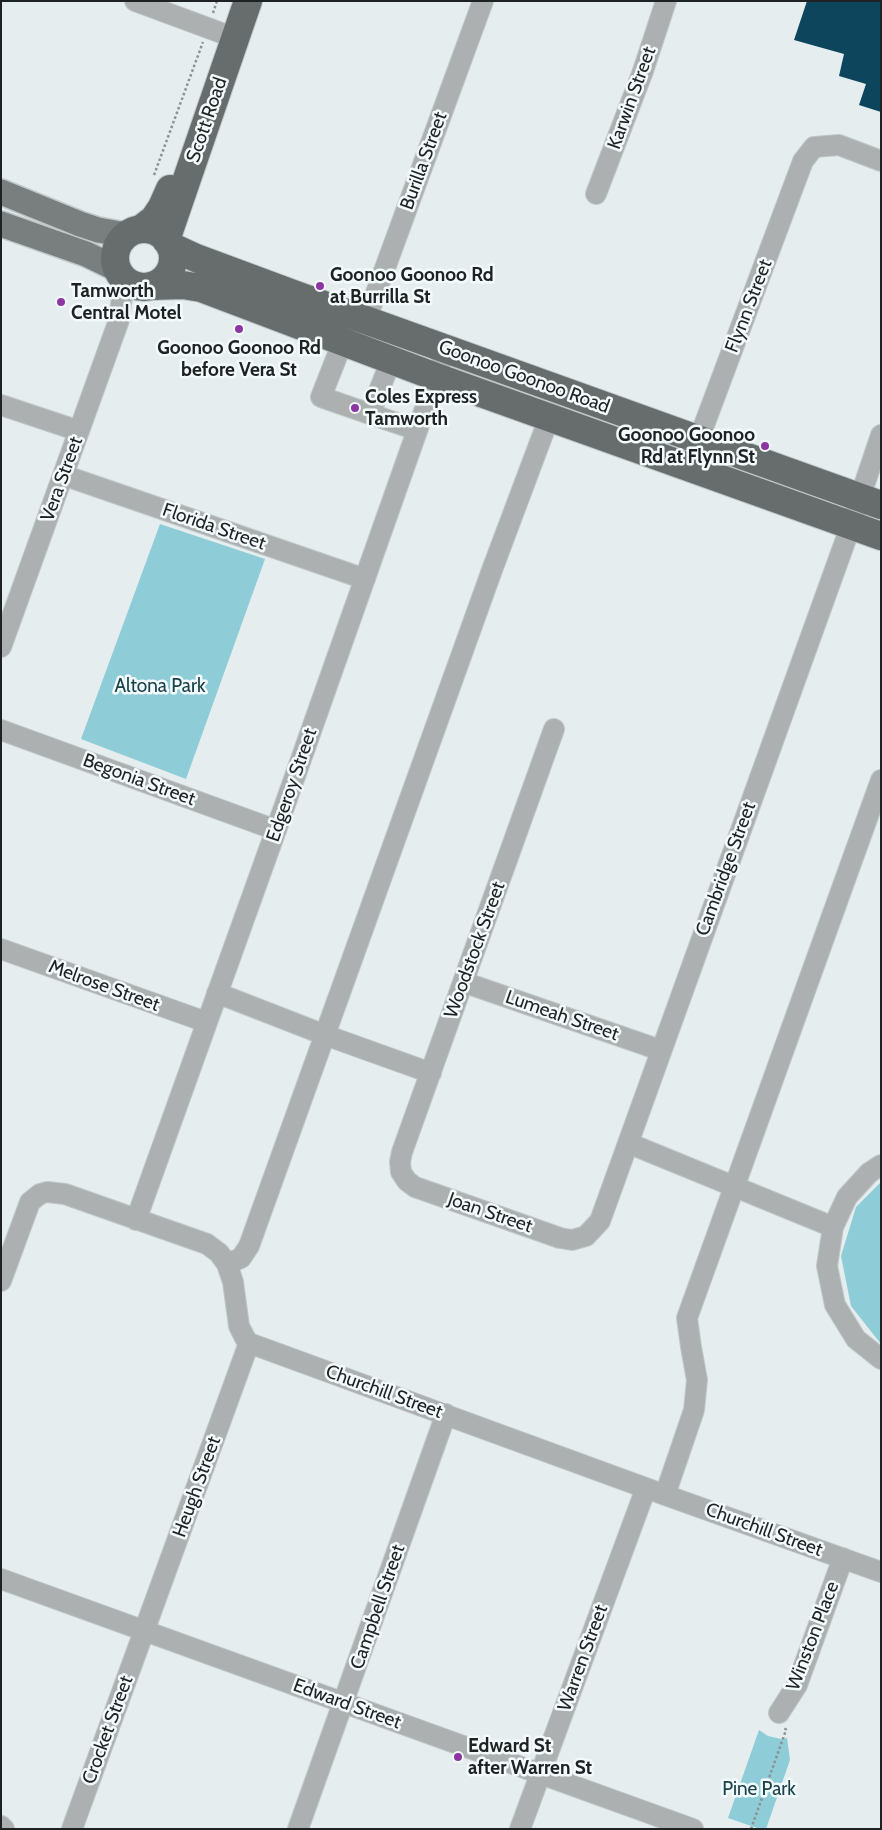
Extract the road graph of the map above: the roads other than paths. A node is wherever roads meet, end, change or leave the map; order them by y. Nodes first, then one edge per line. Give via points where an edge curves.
1 (134, 1) edge
2 (235, 1) edge
3 (248, 1) edge
4 (483, 1) edge
5 (666, 1) edge
6 (222, 33) junction
7 (881, 161) edge
8 (1, 192) edge
9 (596, 194) dead end
10 (1, 224) edge
11 (134, 232) junction
12 (168, 243) junction
13 (134, 281) junction
14 (366, 320) junction
15 (342, 341) junction
16 (446, 349) junction
17 (391, 360) junction
18 (436, 377) junction
19 (1, 405) edge
20 (370, 414) junction
21 (549, 418) junction
22 (417, 430) junction
23 (79, 431) junction
24 (881, 435) edge
25 (699, 440) junction
26 (688, 468) junction
27 (63, 475) junction
28 (870, 501) edge
29 (850, 525) junction
30 (881, 536) edge
31 (365, 579) junction
32 (1, 647) edge
33 (554, 729) dead end
34 (1, 730) edge
35 (881, 780) edge
36 (276, 830) junction
37 (1, 949) edge
38 (464, 982) junction
39 (217, 993) junction
40 (206, 1022) junction
41 (325, 1035) junction
42 (660, 1050) junction
43 (430, 1073) junction
44 (628, 1144) junction
45 (881, 1165) edge
46 (401, 1172) joint
47 (734, 1186) junction
48 (136, 1220) junction
49 (833, 1227) junction
50 (586, 1236) joint
51 (227, 1264) junction
52 (1, 1282) edge
53 (249, 1343) junction
54 (881, 1360) edge
55 (446, 1414) junction
56 (646, 1488) junction
57 (665, 1495) junction
58 (843, 1558) junction
59 (881, 1572) edge
60 (1, 1579) edge
61 (144, 1631) junction
62 (344, 1703) junction
63 (780, 1713) road end
64 (540, 1774) junction
65 (1, 1826) edge
66 (4, 1829) edge
67 (72, 1829) edge
68 (298, 1829) edge
69 (520, 1829) edge
70 (693, 1829) edge

1 - 6 street
2 - 6 highway, Scott Road
3 - 6 highway, Scott Road
4 - 14 street, Burilla Street
5 - 9 street, Karwin Street
6 - 11 highway, Scott Road via 166,200 154,220
6 - 12 highway, Scott Road
7 - 25 street, Flynn Street via 840,145 814,147 803,160
8 - 11 main road via 98,230
10 - 13 main road, Goonoo Goonoo Road via 86,254
11 - 12 highway via 150,230 159,233
11 - 13 highway via 120,242 115,260
12 - 13 highway via 173,255 168,275 161,282
12 - 14 highway, Goonoo Goonoo Road via 219,267
13 - 15 highway, Goonoo Goonoo Road via 201,288
13 - 23 street, Vera Street
14 - 16 highway, Goonoo Goonoo Road
15 - 17 highway, Goonoo Goonoo Road
15 - 20 street via 321,397
16 - 18 street, Edgeroy Street
16 - 25 highway, Goonoo Goonoo Road
17 - 18 highway, Goonoo Goonoo Road
17 - 20 street
18 - 21 highway, Goonoo Goonoo Road
18 - 22 street, Edgeroy Street
19 - 23 street
20 - 22 street
21 - 26 highway, Goonoo Goonoo Road
21 - 41 street
22 - 31 street, Edgeroy Street
23 - 27 street, Vera Street
24 - 28 street, Cambridge Street
25 - 26 street, Flynn Street
25 - 28 highway, Goonoo Goonoo Road
26 - 29 highway, Goonoo Goonoo Road
27 - 31 street, Florida Street
27 - 32 street, Vera Street
28 - 29 street, Cambridge Street
29 - 30 highway, Goonoo Goonoo Road
29 - 42 street, Cambridge Street
31 - 36 street, Edgeroy Street
33 - 38 street, Woodstock Street
34 - 36 street, Begonia Street
35 - 47 street
36 - 39 street, Edgeroy Street
37 - 40 street, Melrose Street
38 - 42 street, Lumeah Street
38 - 43 street, Woodstock Street
39 - 40 street, Edgeroy Street
39 - 41 street
40 - 48 street, Edgeroy Street
41 - 43 street
41 - 51 street via 249,1246 241,1258
42 - 44 street, Cambridge Street
43 - 46 street, Woodstock Street via 402,1152
44 - 47 street
44 - 50 street, Cambridge Street via 600,1221
45 - 49 street via 847,1197
46 - 50 street, Joan Street via 415,1187 560,1238 572,1240
47 - 49 street
47 - 57 street via 687,1318 697,1380 694,1410
48 - 51 street via 207,1244
48 - 52 street via 65,1194 40,1194 30,1202
49 - 54 street via 827,1266 835,1305 856,1339
51 - 53 street via 239,1326
53 - 55 street, Churchill Street
53 - 61 street, Heugh Street
55 - 56 street, Churchill Street
55 - 62 street, Campbell Street
56 - 57 street, Churchill Street
56 - 64 street, Warren Street
57 - 58 street, Churchill Street
58 - 59 street, Churchill Street
58 - 63 street, Winston Place via 798,1685
60 - 61 street, Edward Street
61 - 62 street, Edward Street
61 - 67 street, Crocket Street
62 - 64 street, Edward Street
62 - 68 street, Campbell Street
64 - 69 street, Warren Street
64 - 70 street, Edward Street
65 - 66 street

